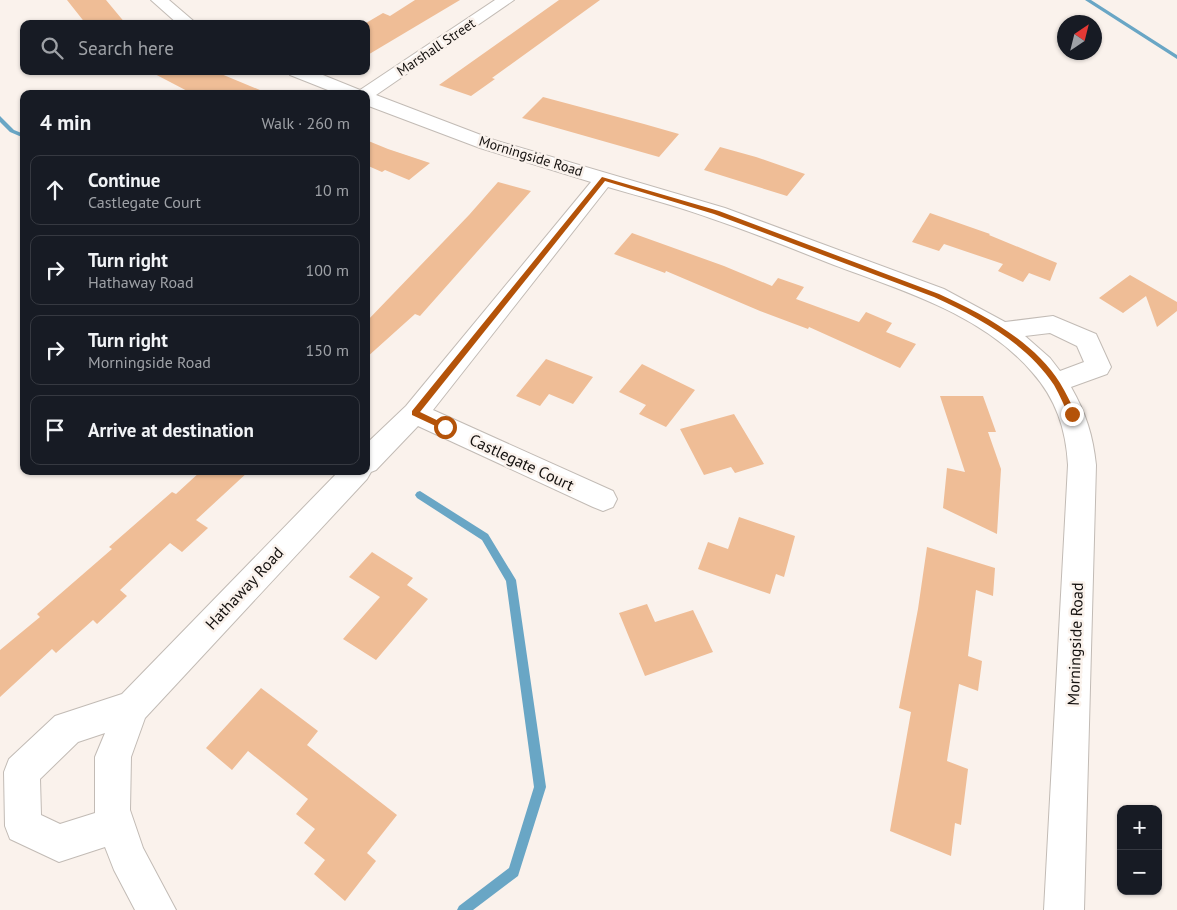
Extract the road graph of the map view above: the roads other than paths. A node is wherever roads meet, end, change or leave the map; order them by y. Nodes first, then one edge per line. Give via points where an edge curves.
1 (159, 0) edge
2 (506, 0) edge
3 (184, 20) edge
4 (306, 75) edge
5 (345, 90) edge
6 (370, 91) edge
7 (370, 100) edge
8 (604, 179) junction
9 (1003, 331) junction
10 (1056, 383) junction
11 (415, 413) junction
12 (370, 458) edge
13 (353, 475) edge
14 (603, 499) dead end
15 (132, 707) junction
16 (117, 825) junction
17 (156, 910) edge
18 (1064, 910) edge

1 - 3 street
2 - 6 street, Marshall Street
4 - 5 street
7 - 8 street, Morningside Road via 478,141
8 - 9 street, Morningside Road via 716,213 927,292 971,311
8 - 11 street
9 - 10 street, Morningside Road
9 - 10 street via 1053,324 1087,340 1098,367
10 - 18 street, Morningside Road via 1072,414 1082,465
11 - 12 street
11 - 14 street, Castlegate Court
13 - 15 street, Hathaway Road
15 - 16 street, Hathaway Road via 113,756 112,810
15 - 16 street, Hathaway Road via 67,728 22,772 23,826 59,843
16 - 17 street, Hathaway Road via 127,857

